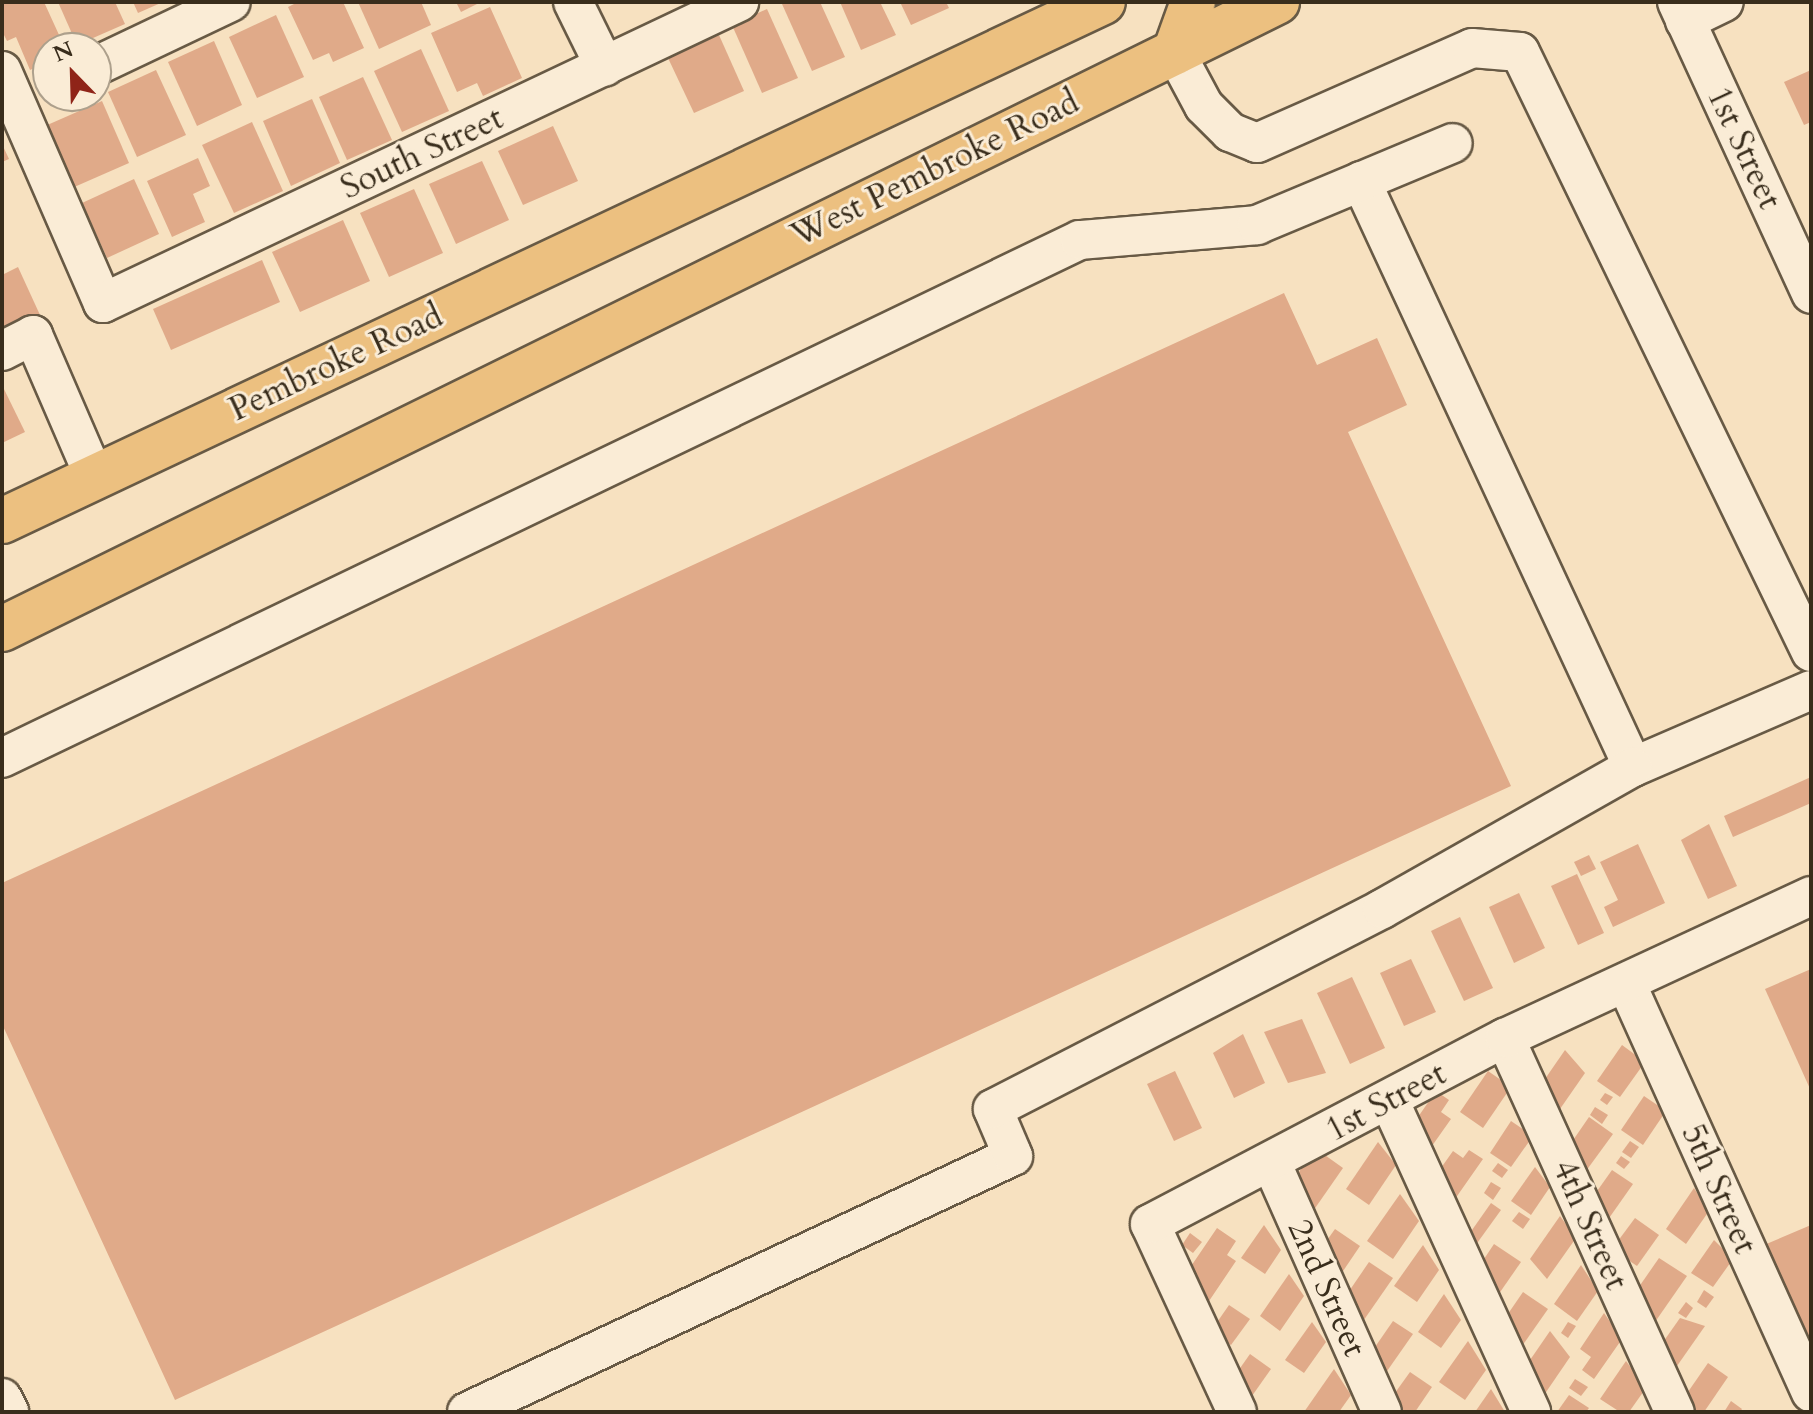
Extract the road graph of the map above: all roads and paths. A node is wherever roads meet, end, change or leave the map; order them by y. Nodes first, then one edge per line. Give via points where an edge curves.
1 (231, 2) edge
2 (573, 2) edge
3 (739, 2) edge
4 (1103, 2) edge
5 (1193, 2) edge
6 (1277, 2) edge
7 (1724, 2) edge
8 (1681, 12) edge
9 (1175, 52) junction
10 (112, 58) edge
11 (605, 67) junction
12 (16, 85) edge
13 (1453, 143) dead end
14 (1361, 181) junction
15 (1811, 294) edge
16 (2, 351) edge
17 (95, 478) junction
18 (2, 521) edge
19 (2, 629) edge
20 (1811, 652) edge
21 (1811, 690) edge
22 (2, 758) edge
23 (1633, 767) junction
24 (1811, 896) edge
25 (1627, 985) junction
26 (1505, 1038) junction
27 (1389, 1100) junction
28 (1272, 1164) junction
29 (1811, 1392) edge
30 (2, 1398) edge
31 (476, 1410) edge
32 (9, 1412) edge
33 (1237, 1412) edge
34 (1382, 1412) edge
35 (1531, 1412) edge
36 (1675, 1412) edge

1 - 10 street
2 - 11 street
3 - 11 street, South Street
4 - 17 main road, Pembroke Road
5 - 9 main road
6 - 9 main road, West Pembroke Road
7 - 8 street
8 - 15 street, 1st Street
9 - 19 main road, West Pembroke Road
9 - 20 street via 1204,106 1230,132 1257,143 1472,48 1520,52
11 - 12 street, South Street via 103,303
13 - 14 street
14 - 22 street via 1257,225 1080,240
14 - 23 street
16 - 17 street via 33,335
17 - 18 main road, Pembroke Road
21 - 23 street
23 - 31 street via 1382,909 993,1109 1013,1156
24 - 25 street, 1st Street
25 - 26 street, 1st Street
25 - 29 street, 5th Street
26 - 27 street, 1st Street
26 - 36 street, 4th Street
27 - 28 street, 1st Street
27 - 35 street
28 - 33 street, 1st Street via 1150,1224
28 - 34 street, 2nd Street
30 - 32 street

